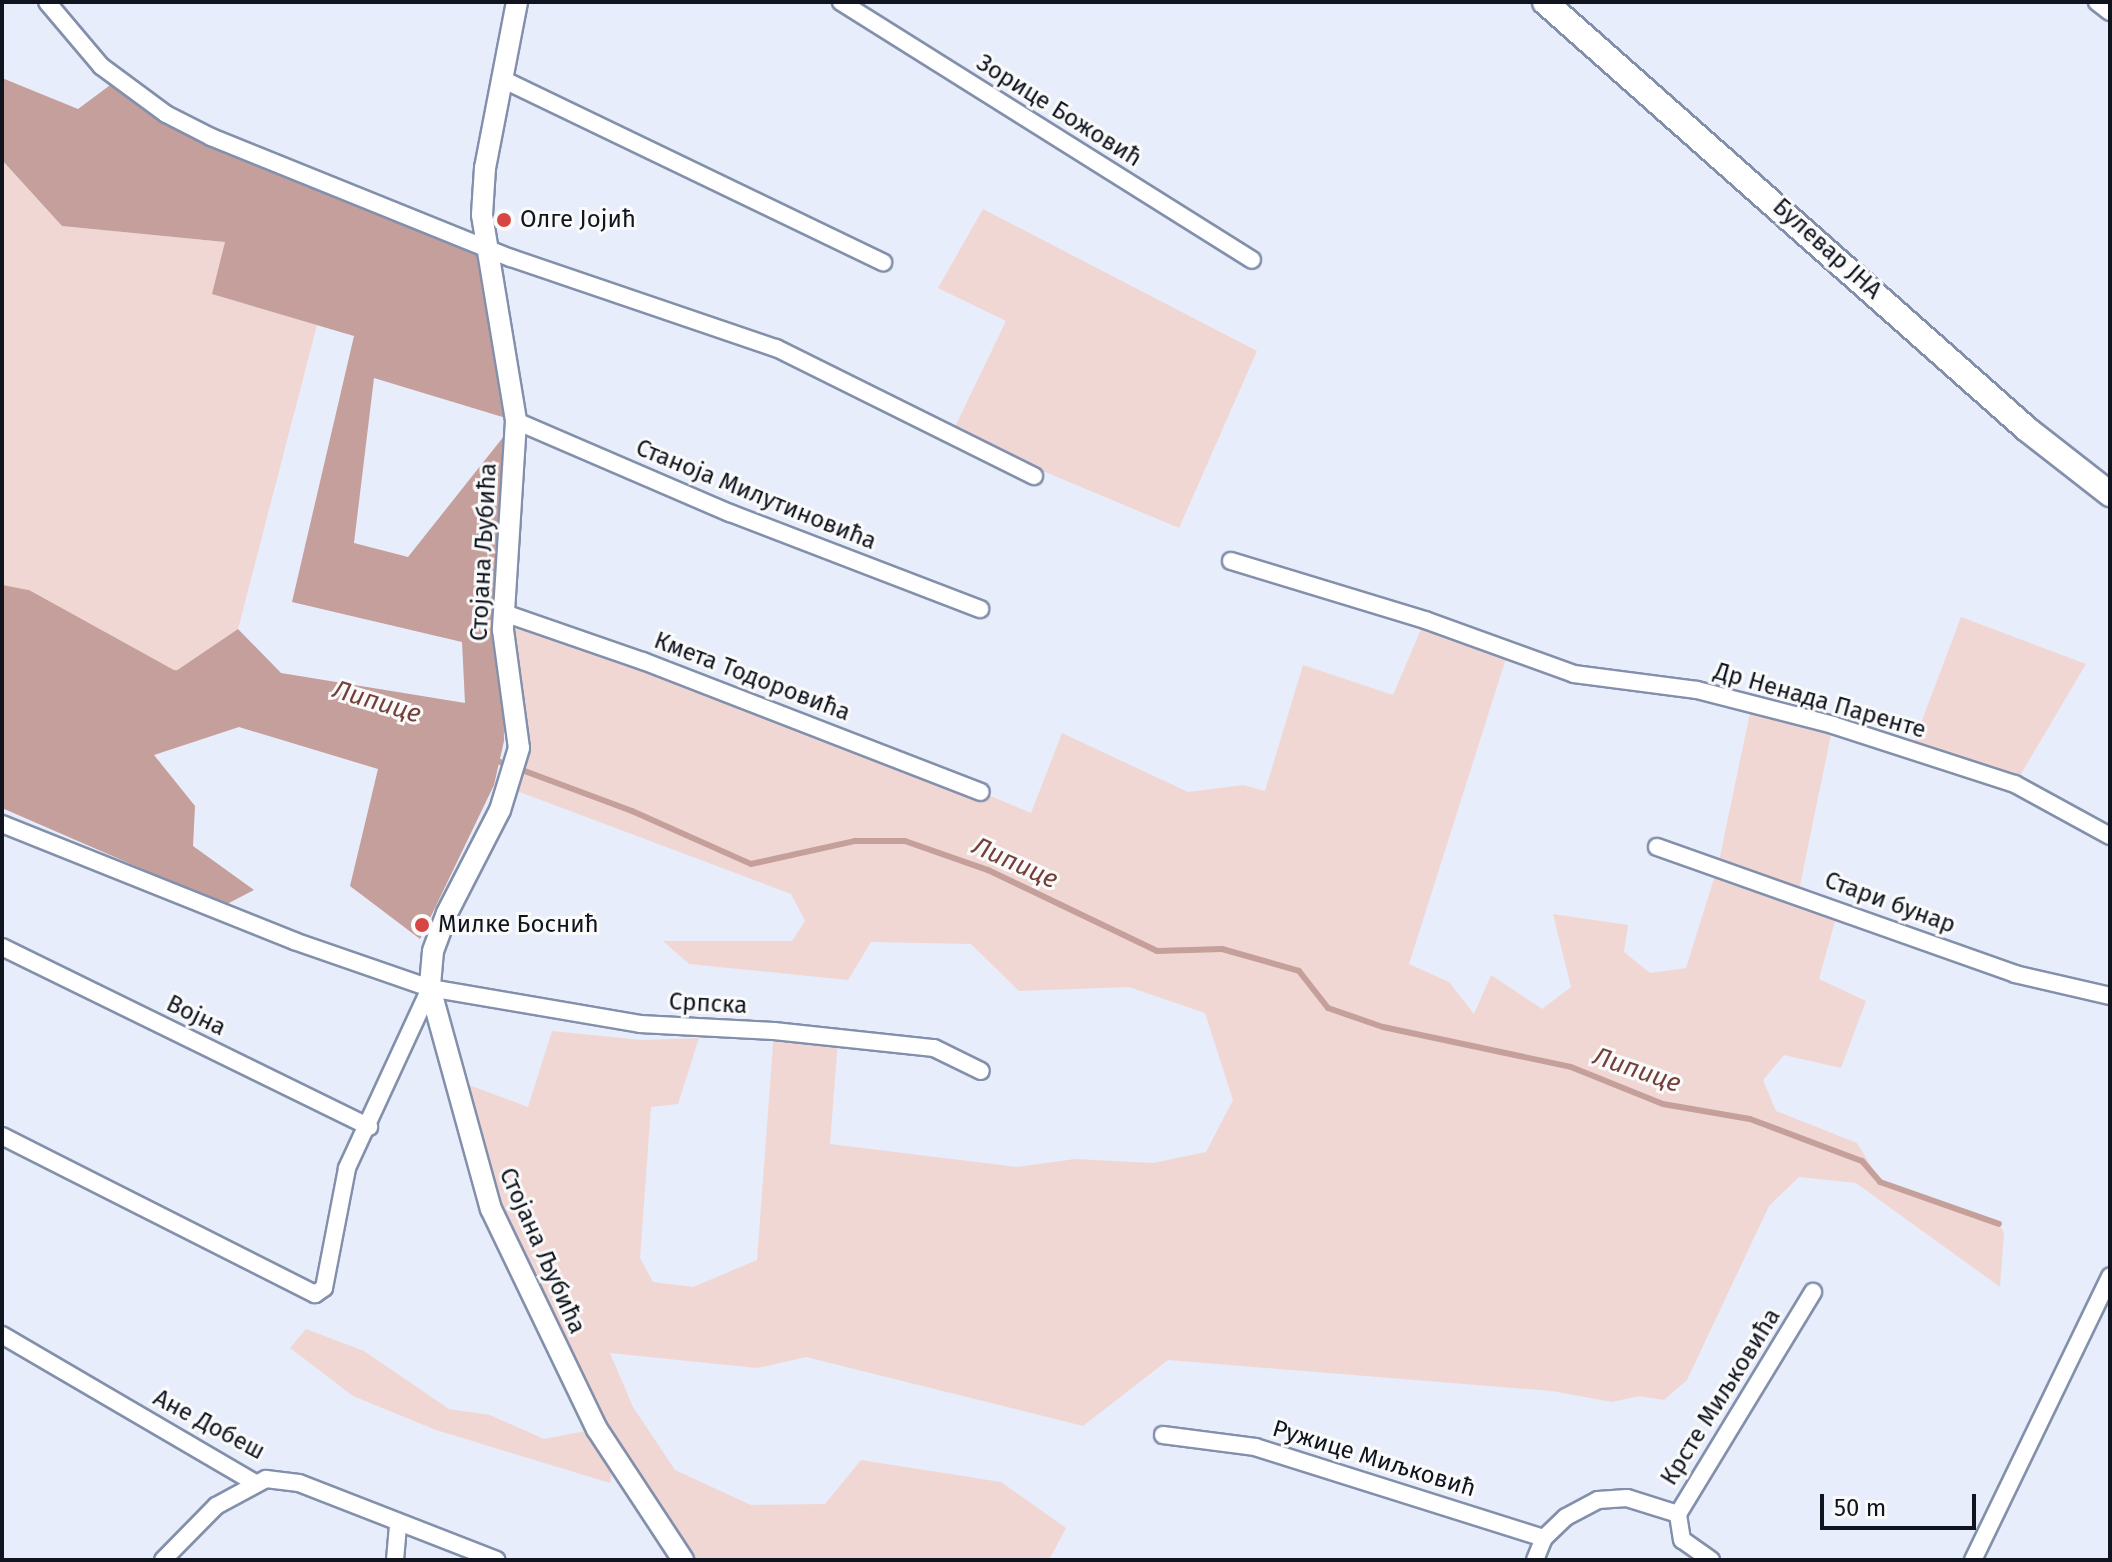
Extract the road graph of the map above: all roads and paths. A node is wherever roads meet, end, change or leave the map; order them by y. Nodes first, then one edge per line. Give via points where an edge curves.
1 (47, 2) edge
2 (517, 2) edge
3 (841, 2) edge
4 (1545, 2) edge
5 (2097, 2) edge
6 (2110, 12) edge
7 (502, 79) junction
8 (485, 248) junction
9 (1252, 260) dead end
10 (883, 262) dead end
11 (516, 421) junction
12 (1034, 476) dead end
13 (2110, 494) edge
14 (1231, 561) dead end
15 (980, 609) dead end
16 (504, 613) junction
17 (981, 792) dead end
18 (2, 824) edge
19 (2110, 836) edge
20 (1657, 847) dead end
21 (2, 947) edge
22 (430, 988) junction
23 (2110, 996) edge
24 (981, 1071) dead end
25 (369, 1127) junction
26 (2, 1136) edge
27 (2110, 1276) edge
28 (1813, 1292) dead end
29 (2, 1335) edge
30 (1163, 1435) dead end
31 (254, 1482) junction
32 (1678, 1514) junction
33 (398, 1522) junction
34 (1544, 1538) junction
35 (163, 1560) edge
36 (395, 1560) edge
37 (496, 1560) edge
38 (683, 1560) edge
39 (1535, 1560) edge
40 (1711, 1560) edge
41 (1973, 1560) edge

1 - 8 street via 101,66 166,114 247,153
2 - 7 street, Стојана Љубића
3 - 9 street, Зорице Божовић
4 - 13 main road, Булевар ЈНА via 2028,430
5 - 6 street
7 - 8 street, Стојана Љубића via 482,192
7 - 10 street
8 - 11 street, Стојана Љубића
8 - 12 street via 776,348
11 - 15 street, Станоја Милутиновића via 730,513
11 - 16 street, Стојана Љубића
14 - 19 street, Др Ненада Паренте via 1425,620 1564,672 1697,690 1833,725 2015,784
16 - 17 street, Кмета Тодоровића
16 - 22 street, Стојана Љубића via 518,757 447,913 433,951
18 - 22 street, Српска via 294,941
20 - 23 street, Стари бунар via 2015,974
21 - 25 street, Војна
22 - 24 street, Српска via 640,1024 934,1048
22 - 25 street
22 - 38 street, Стојана Љубића via 491,1209 597,1429
25 - 26 street via 344,1176 324,1288 315,1294
27 - 41 street
28 - 32 street, Крсте Миљковића
29 - 31 street, Ане Добеш
30 - 34 street, Ружице Миљковић via 1255,1447
31 - 33 street, Ане Добеш via 291,1480
31 - 35 street via 216,1506
32 - 34 street via 1612,1496 1566,1517
32 - 40 street, Крсте Миљковића via 1682,1540
33 - 36 street
33 - 37 street, Ане Добеш
34 - 39 street

